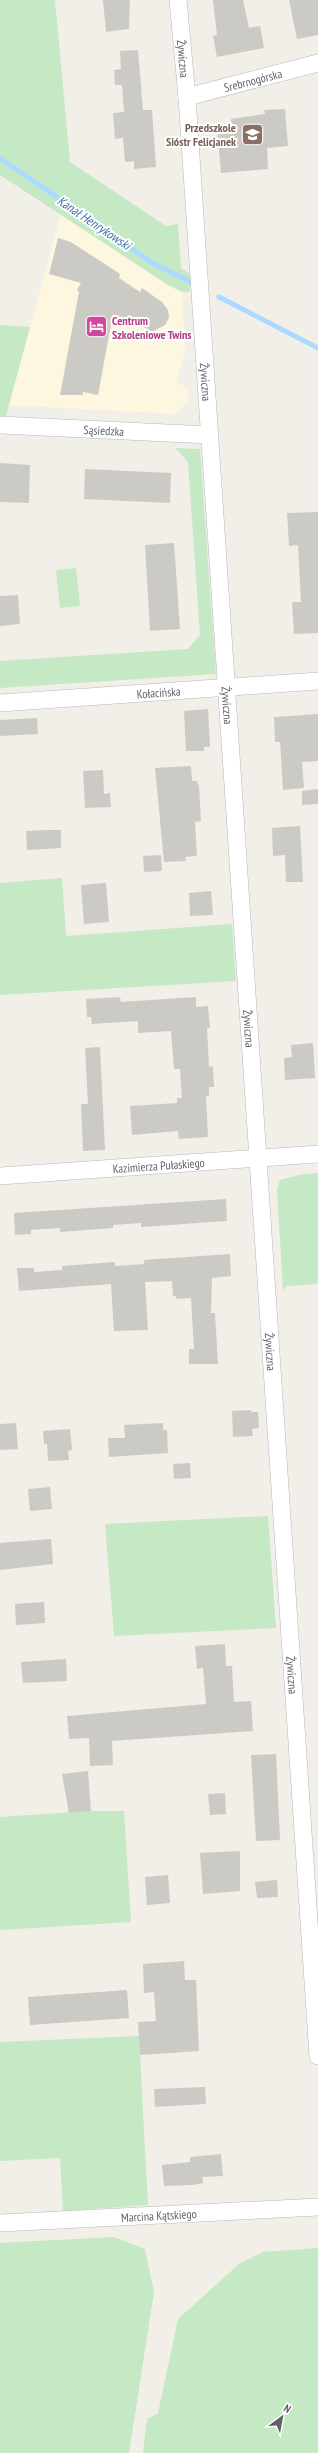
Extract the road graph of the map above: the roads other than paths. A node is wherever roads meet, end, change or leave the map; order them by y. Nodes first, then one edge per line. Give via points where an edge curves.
1 (178, 0) edge
2 (318, 63) edge
3 (188, 97) junction
4 (0, 425) edge
5 (209, 435) junction
6 (318, 681) edge
7 (226, 688) junction
8 (0, 703) edge
9 (318, 1154) edge
10 (258, 1157) junction
11 (0, 1176) edge
12 (318, 2056) edge
13 (318, 2207) edge
14 (0, 2223) edge

1 - 3 street, Żywiczna
2 - 3 street, Srebrnogórska
3 - 5 street, Żywiczna
4 - 5 street, Sąsiedzka
5 - 7 street, Żywiczna
6 - 7 street, Kołacińska
7 - 8 street, Kołacińska
7 - 10 street, Żywiczna
9 - 10 street, Kazimierza Pułaskiego
10 - 11 street, Kazimierza Pułaskiego
10 - 12 street, Żywiczna
13 - 14 street, Marcina Kątskiego

